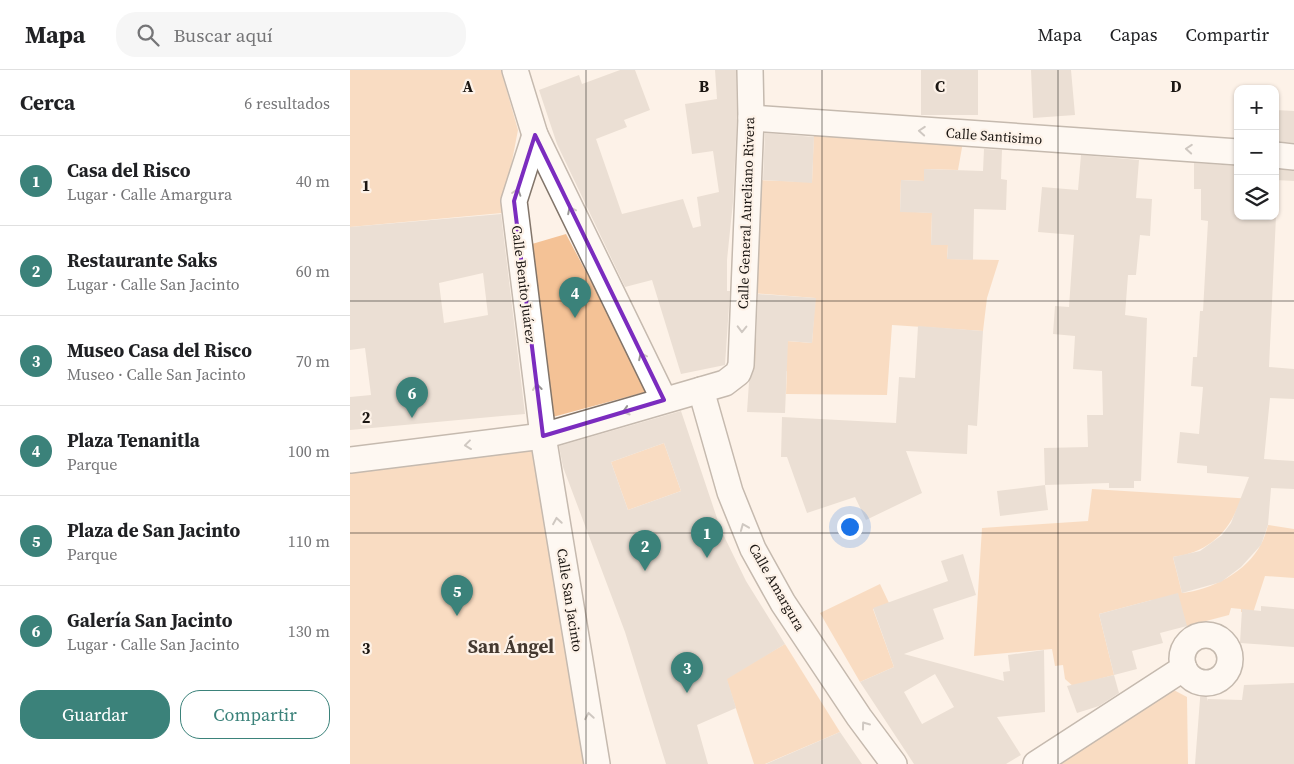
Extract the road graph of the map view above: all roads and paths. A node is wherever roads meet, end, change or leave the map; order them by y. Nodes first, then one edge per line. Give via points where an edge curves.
1 (515, 70) edge
2 (750, 70) edge
3 (751, 118) junction
4 (535, 135) junction
5 (1234, 152) edge
6 (1279, 155) edge
7 (1294, 157) edge
8 (701, 390) junction
9 (664, 400) junction
10 (543, 436) junction
11 (350, 460) edge
12 (1174, 674) dead end
13 (597, 764) edge
14 (894, 764) edge
15 (1036, 764) edge

1 - 4 street
2 - 3 street, Calle General Aureliano Rivera
5 -> 3 street, Calle Santisimo
3 -> 8 street, Calle General Aureliano Rivera via 738,373 732,379
9 -> 4 street
10 -> 4 street, Calle Benito Juárez via 514,201
6 - 7 street
8 - 9 street
14 -> 8 street, Calle Amargura via 783,603 753,549 730,492
9 -> 10 street
10 -> 11 street
13 -> 10 street, Calle San Jacinto
12 - 15 street

